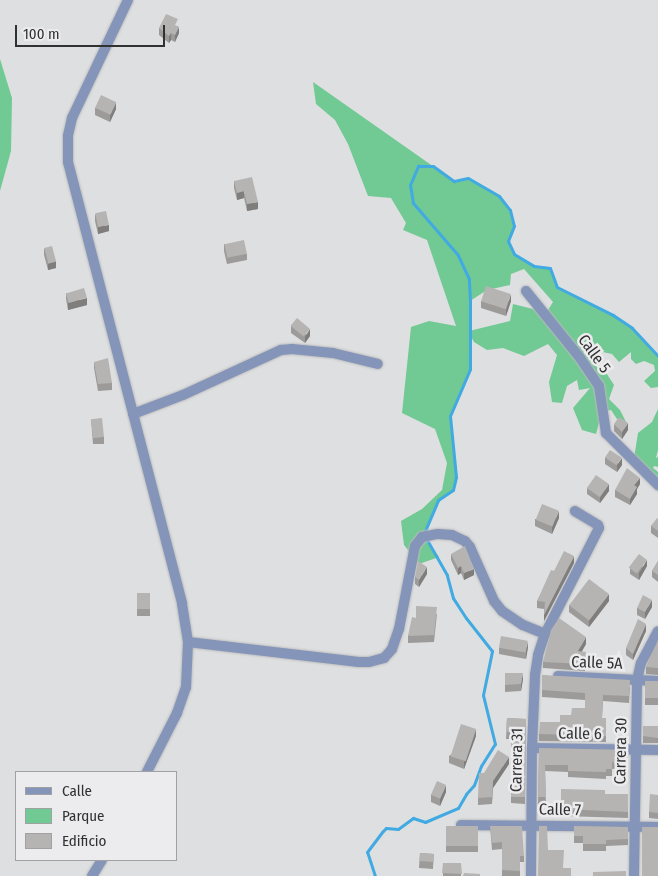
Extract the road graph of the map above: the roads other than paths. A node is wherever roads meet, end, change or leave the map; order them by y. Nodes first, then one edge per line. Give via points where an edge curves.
1 (128, 0) edge
2 (526, 291) dead end
3 (378, 364) dead end
4 (133, 414) junction
5 (658, 485) edge
6 (575, 511) dead end
7 (658, 631) edge
8 (545, 634) junction
9 (188, 642) junction
10 (535, 675) junction
11 (637, 680) junction
12 (658, 680) edge
13 (532, 748) junction
14 (636, 749) junction
15 (658, 750) edge
16 (147, 771) edge
17 (461, 824) edge
18 (531, 825) junction
19 (635, 826) junction
20 (658, 827) edge
21 (101, 861) edge
22 (92, 876) edge
23 (531, 876) edge
24 (634, 876) edge

1 - 4 street via 72,118 68,162
2 - 5 street, Calle 5 via 599,386 606,433
3 - 4 street via 333,353 292,348 281,350 183,396
4 - 9 street via 182,604
6 - 8 street, Carrera 31 via 598,525 598,534
7 - 11 street, Carrera 30 via 641,663
8 - 9 street via 502,611 465,541 452,535 438,534 422,538 416,546 399,629 392,648 384,658 359,662
8 - 10 street, Carrera 31
9 - 16 street via 186,687
10 - 11 street, Calle 5A
10 - 13 street, Carrera 31
11 - 12 street, Calle 5A
11 - 14 street, Carrera 30
13 - 14 street, Calle 6
13 - 18 street, Carrera 31
14 - 15 street, Calle 6
14 - 19 street, Carrera 30
17 - 18 street, Calle 7
18 - 19 street, Calle 7
18 - 23 street, Carrera 31
19 - 20 street, Calle 7
19 - 24 street, Carrera 30
21 - 22 street

